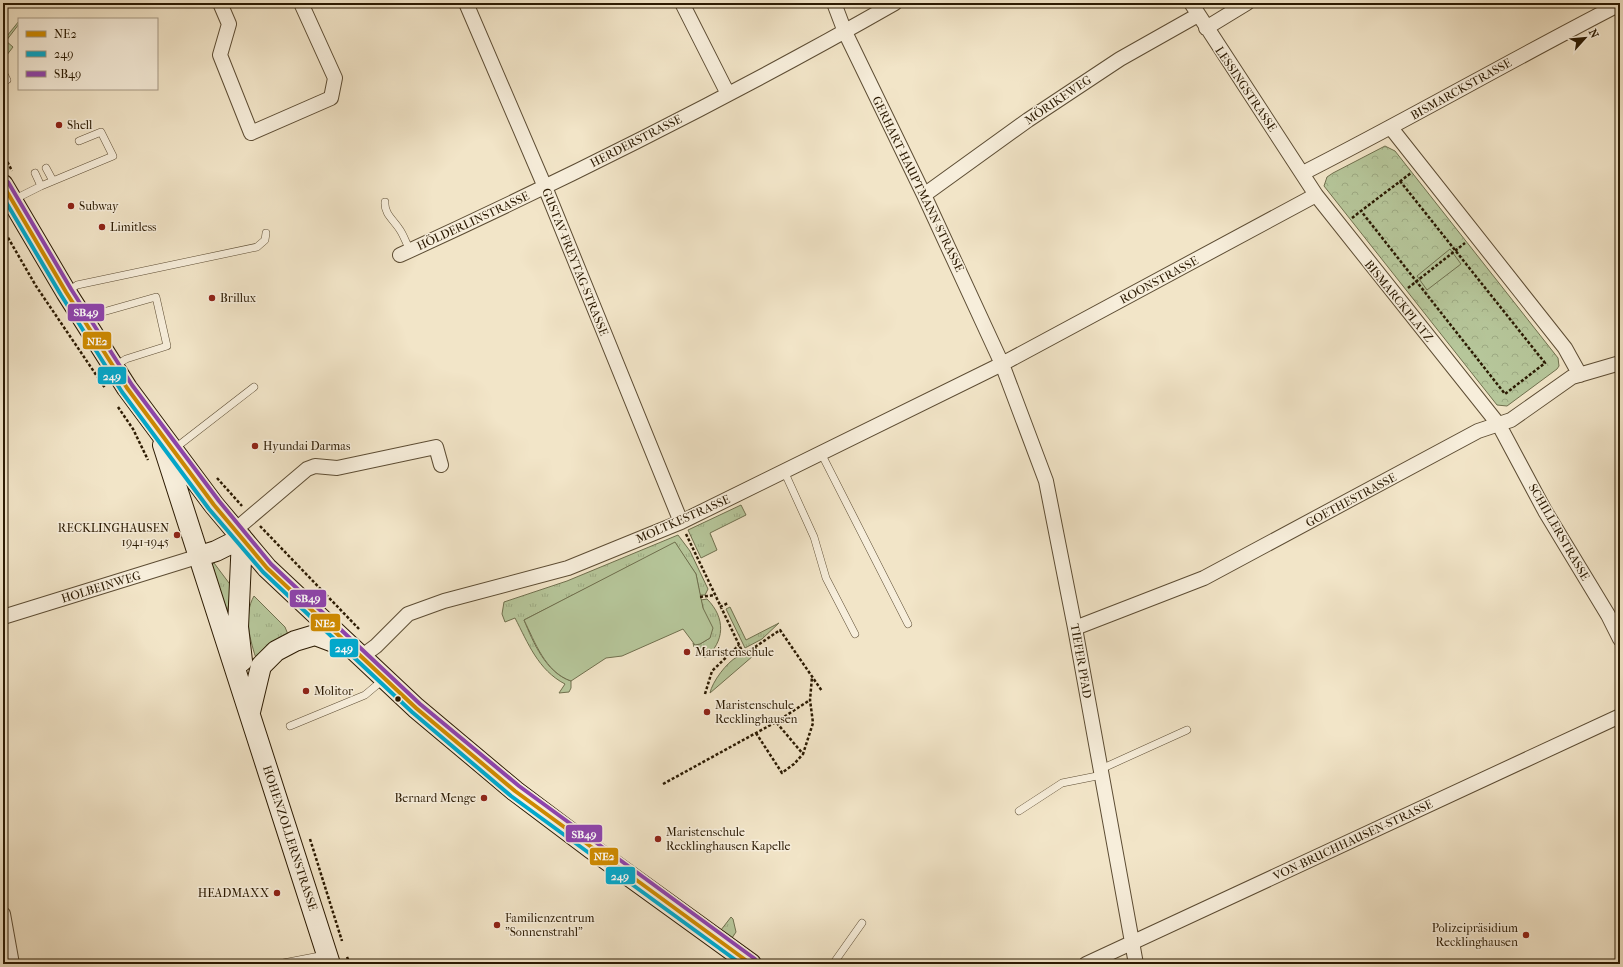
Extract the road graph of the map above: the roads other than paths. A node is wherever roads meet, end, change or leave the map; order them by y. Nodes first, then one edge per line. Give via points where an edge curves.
1 (220, 3) edge
2 (301, 3) edge
3 (466, 3) edge
4 (682, 3) edge
5 (834, 3) edge
6 (895, 3) edge
7 (1191, 3) edge
8 (1247, 3) edge
9 (1620, 4) edge
10 (1198, 15) junction
11 (1206, 28) junction
12 (845, 32) junction
13 (3, 72) edge
14 (7, 80) dead end
15 (728, 94) junction
16 (1391, 128) junction
17 (79, 140) dead end
18 (46, 168) dead end
19 (35, 173) dead end
20 (1303, 174) junction
21 (53, 181) junction
22 (41, 186) junction
23 (545, 188) junction
24 (8, 193) edge
25 (924, 195) junction
26 (1316, 195) junction
27 (385, 202) dead end
28 (266, 233) dead end
29 (405, 252) joint
30 (66, 292) junction
31 (84, 322) junction
32 (1620, 363) edge
33 (1002, 364) junction
34 (113, 368) junction
35 (1580, 375) junction
36 (254, 387) dead end
37 (1499, 425) junction
38 (160, 433) junction
39 (173, 450) junction
40 (821, 453) junction
41 (441, 465) dead end
42 (784, 471) junction
43 (681, 522) junction
44 (238, 534) junction
45 (200, 556) junction
46 (3, 617) edge
47 (908, 624) dead end
48 (1075, 628) junction
49 (855, 634) dead end
50 (1620, 638) edge
51 (368, 651) junction
52 (384, 679) junction
53 (250, 712) junction
54 (1620, 716) edge
55 (290, 726) dead end
56 (1187, 730) dead end
57 (1101, 772) junction
58 (1019, 811) dead end
59 (3, 914) edge
60 (862, 923) dead end
61 (1132, 944) junction
62 (334, 956) edge
63 (12, 964) edge
64 (278, 964) edge
65 (751, 964) edge
66 (833, 964) edge
67 (1086, 964) edge
68 (1136, 964) edge

1 - 2 street via 229,24 220,55 251,133 331,98 335,78
3 - 23 street, GUSTAV-FREYTAG-STRASSE
4 - 15 street
5 - 12 street, GERHART-HAUPTMANN-STRASSE
6 - 12 street, HERDERSTRASSE
7 - 10 street, LESSINGSTRASSE
8 - 11 street
9 - 16 street, BISMARCKSTRASSE
10 - 11 street, LESSINGSTRASSE
10 - 25 street, MÖRIKEWEG via 1120,59 1028,120
11 - 20 street, LESSINGSTRASSE
12 - 15 street, HERDERSTRASSE
12 - 25 street, GERHART-HAUPTMANN-STRASSE
13 - 14 lane
15 - 23 street, HERDERSTRASSE
16 - 20 street, BISMARCKSTRASSE
16 - 35 street via 1565,348
17 - 21 lane via 101,132 113,156
18 - 21 lane
19 - 22 lane
20 - 26 street, BISMARCKPLATZ
21 - 22 lane
22 - 24 lane
23 - 29 street, HÖLDERLINSTRASSE
23 - 43 street, GUSTAV-FREYTAG-STRASSE
24 - 30 main road
25 - 33 street, GERHART-HAUPTMANN-STRASSE
26 - 33 street, ROONSTRASSE
26 - 37 street, BISMARCKPLATZ
27 - 29 lane via 386,211 400,229
28 - 30 lane via 265,240 257,247 77,285
30 - 31 main road
31 - 34 main road
31 - 34 lane via 96,314 156,297 167,346 126,359
32 - 35 street, GOETHESTRASSE
33 - 40 street, MOLTKESTRASSE
33 - 48 street, TIEFER PFAD via 1046,481
34 - 38 main road
35 - 37 street, GOETHESTRASSE via 1572,377 1511,420
36 - 39 lane
37 - 48 street, GOETHESTRASSE via 1478,432 1204,578
37 - 50 street, SCHILLERSTRASSE via 1545,511
38 - 39 main road
38 - 45 main road, HOHENZOLLERNSTRASSE
39 - 44 main road
40 - 42 street, MOLTKESTRASSE
40 - 47 lane
41 - 44 street via 436,447 337,468 315,466 307,469
42 - 43 street, MOLTKESTRASSE
42 - 49 lane via 814,538 826,578
43 - 51 street, MOLTKESTRASSE via 568,568 444,601 408,614
44 - 45 main road via 216,551
44 - 51 main road via 267,568
44 - 53 main road, HOHENZOLLERNSTRASSE via 238,627
45 - 46 street, HOLBEINWEG
45 - 53 main road, HOHENZOLLERNSTRASSE
48 - 57 street, TIEFER PFAD
51 - 52 main road
51 - 53 main road via 315,635 276,651 261,666
52 - 55 lane via 365,695
52 - 65 main road via 515,790
53 - 62 main road, HOHENZOLLERNSTRASSE
54 - 61 street, VON-BRUCHHAUSEN-STRASSE
56 - 57 lane
57 - 58 lane via 1062,783
57 - 61 street, TIEFER PFAD
59 - 63 street
60 - 66 lane
61 - 67 street, VON-BRUCHHAUSEN-STRASSE
61 - 68 street, TIEFER PFAD
62 - 64 lane

